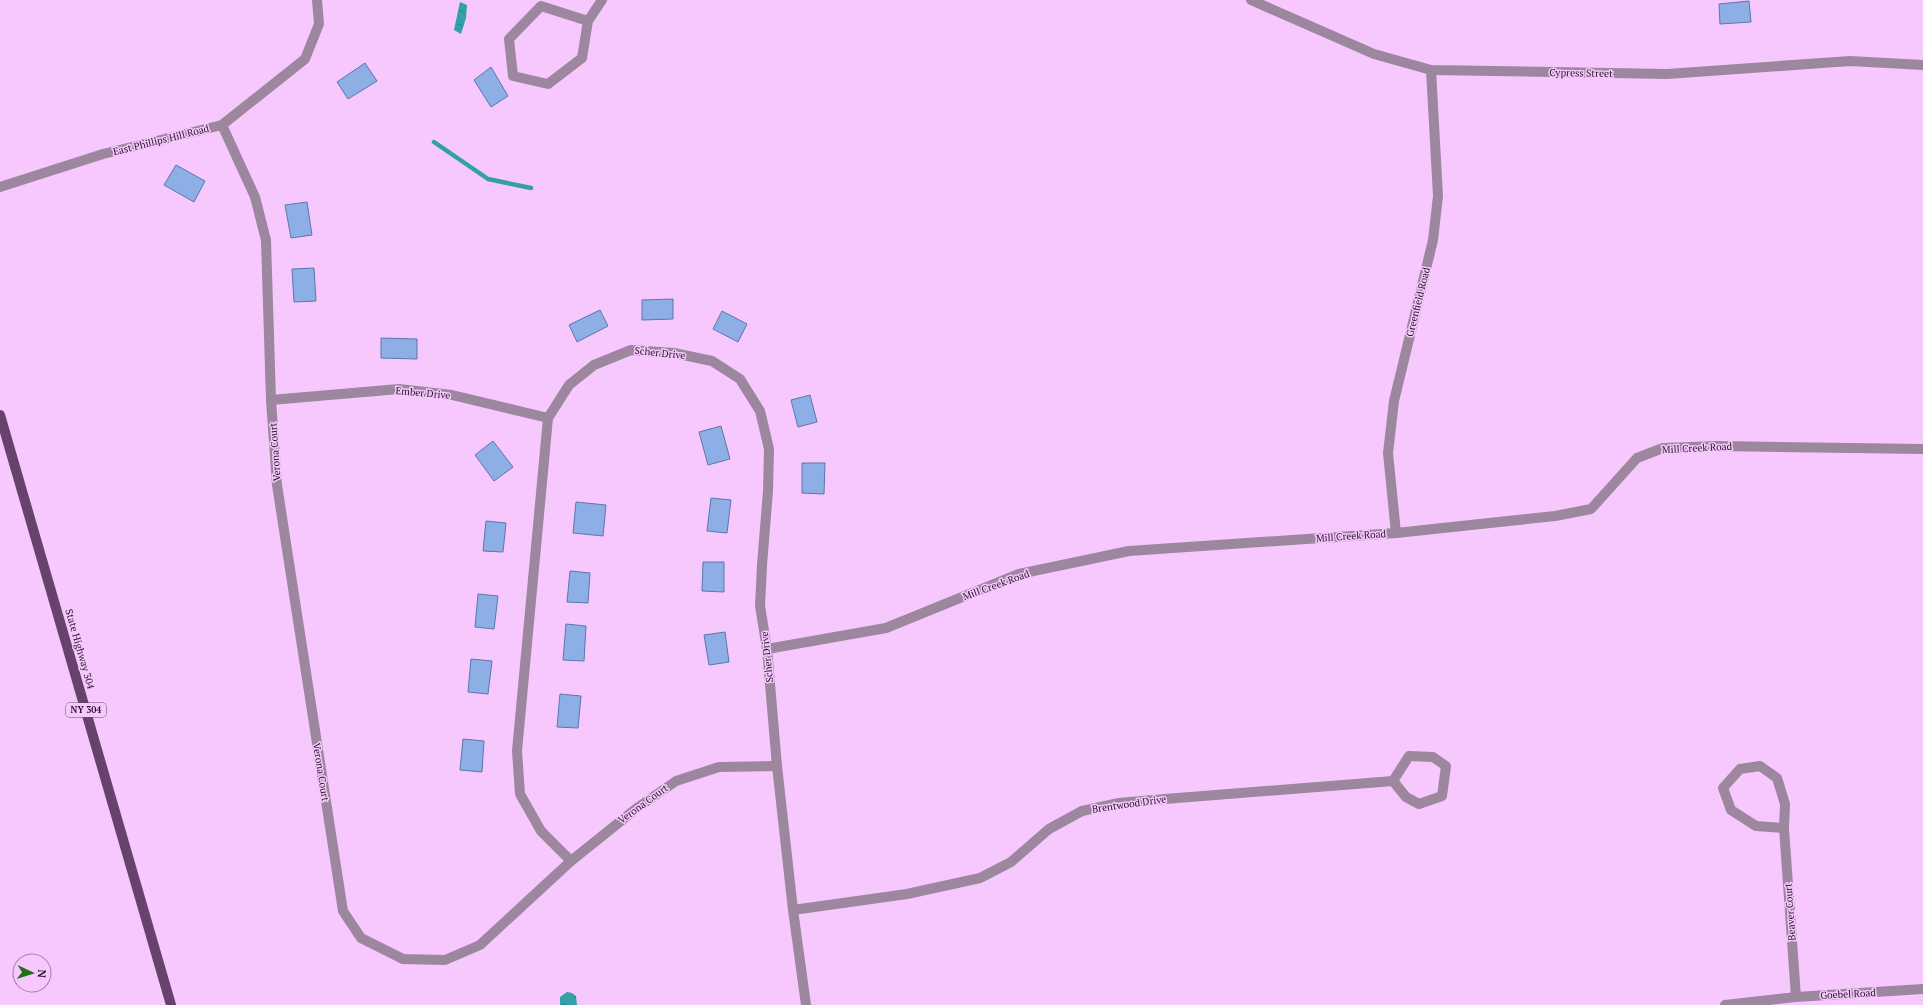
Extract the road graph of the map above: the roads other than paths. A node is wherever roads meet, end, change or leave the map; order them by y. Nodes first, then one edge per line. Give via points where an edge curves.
1 (318, 0) edge
2 (602, 0) edge
3 (1252, 0) edge
4 (588, 21) junction
5 (1923, 64) edge
6 (1431, 70) junction
7 (222, 125) junction
8 (0, 187) edge
9 (271, 400) junction
10 (0, 415) edge
11 (548, 418) junction
12 (1923, 449) edge
13 (1396, 533) junction
14 (767, 649) junction
15 (777, 766) junction
16 (1393, 780) junction
17 (1784, 828) junction
18 (571, 861) junction
19 (793, 910) junction
20 (1923, 989) edge
21 (1796, 997) junction
22 (171, 1005) edge
23 (806, 1005) edge
24 (1725, 1005) edge

1 - 7 street, East Phillips Hill Road via 319,24 305,59
2 - 4 street
3 - 6 street, Cypress Street via 1374,54
4 - 4 street via 582,58 548,84 512,76 509,39 541,6
5 - 6 street, Cypress Street via 1850,61 1667,74
6 - 13 street, Greenfield Road via 1438,196 1433,240 1394,401 1388,452
7 - 8 street, East Phillips Hill Road via 103,154
7 - 9 street, Verona Court via 255,198 266,240
9 - 11 street, Ember Drive via 399,389 452,395
9 - 18 street, Verona Court via 277,485 343,911 361,938 398,957 445,960 480,945
10 - 22 main road, State Highway 304 / NY 304
11 - 14 street, Scher Drive via 568,385 594,365 631,350 674,353 712,361 740,379 760,411 769,449 760,606
11 - 18 street, Scher Drive via 517,751 520,794 541,831
12 - 13 street, Mill Creek Road via 1717,446 1663,448 1637,458 1591,509 1555,516
13 - 14 street, Mill Creek Road via 1129,551 1019,574 886,628
14 - 15 street, Scher Drive
15 - 18 street, Verona Court via 719,768 676,780
15 - 19 street, Scher Drive
16 - 16 street via 1406,797 1419,804 1442,796 1446,766 1433,757 1409,756
16 - 19 street, Brentwood Drive via 1119,803 1082,811 1049,828 1011,862 980,878 907,894
17 - 17 street, Beaver Court via 1786,804 1778,778 1760,766 1740,769 1723,788 1731,810 1756,826
17 - 21 street, Beaver Court
19 - 23 street, Scher Drive
20 - 21 street, Goebel Road
21 - 24 street, Goebel Road

